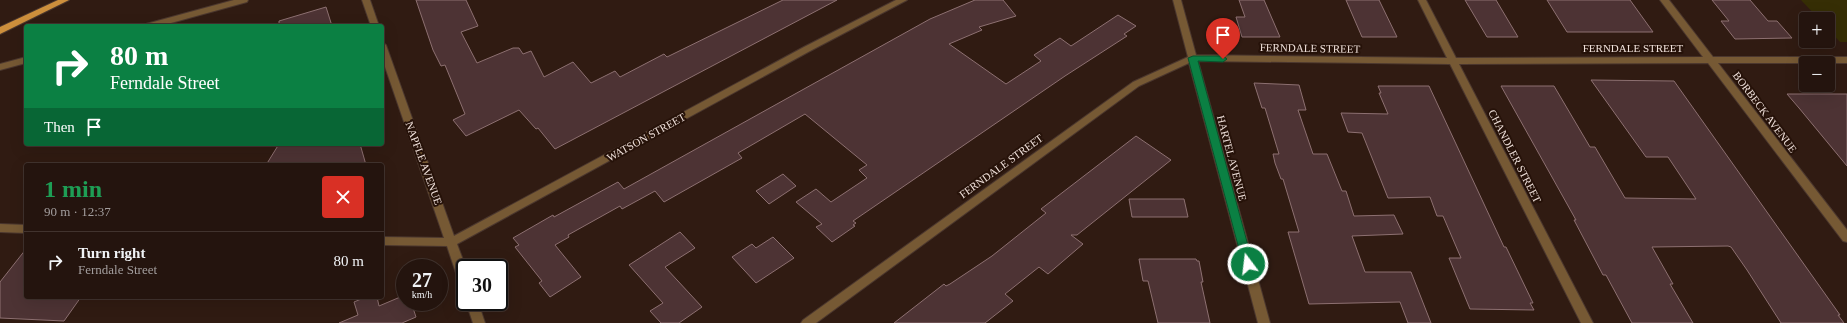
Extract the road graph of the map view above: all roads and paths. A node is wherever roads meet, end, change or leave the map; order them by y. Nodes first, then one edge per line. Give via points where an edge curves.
1 (65, 0) edge
2 (244, 0) edge
3 (366, 0) edge
4 (903, 0) edge
5 (1177, 0) edge
6 (1422, 0) edge
7 (1664, 0) edge
8 (156, 24) edge
9 (374, 24) edge
10 (0, 31) edge
11 (384, 51) edge
12 (1193, 58) junction
13 (1710, 59) junction
14 (1847, 60) edge
15 (24, 61) edge
16 (1453, 61) junction
17 (0, 67) edge
18 (0, 228) edge
19 (24, 229) edge
20 (1847, 238) edge
21 (384, 241) edge
22 (452, 242) junction
23 (458, 259) edge
24 (475, 311) edge
25 (479, 323) edge
26 (807, 323) edge
27 (1264, 323) edge
28 (1587, 323) edge

1 - 10 main road
2 - 8 street
3 - 9 street
4 - 22 street, WATSON STREET via 807,49
5 - 12 street, HARTEL AVENUE
6 - 16 street, CHANDLER STREET
7 - 13 street, BORBECK AVENUE
11 - 22 street, NAPFLE AVENUE
12 - 16 street, FERNDALE STREET
12 - 26 street, FERNDALE STREET via 1136,84
12 - 27 street, HARTEL AVENUE
13 - 14 street, FERNDALE STREET
13 - 16 street, FERNDALE STREET
13 - 20 street, BORBECK AVENUE
15 - 17 street
16 - 28 street, CHANDLER STREET
18 - 19 street
21 - 22 street, WATSON STREET
22 - 23 street, NAPFLE AVENUE
24 - 25 street

